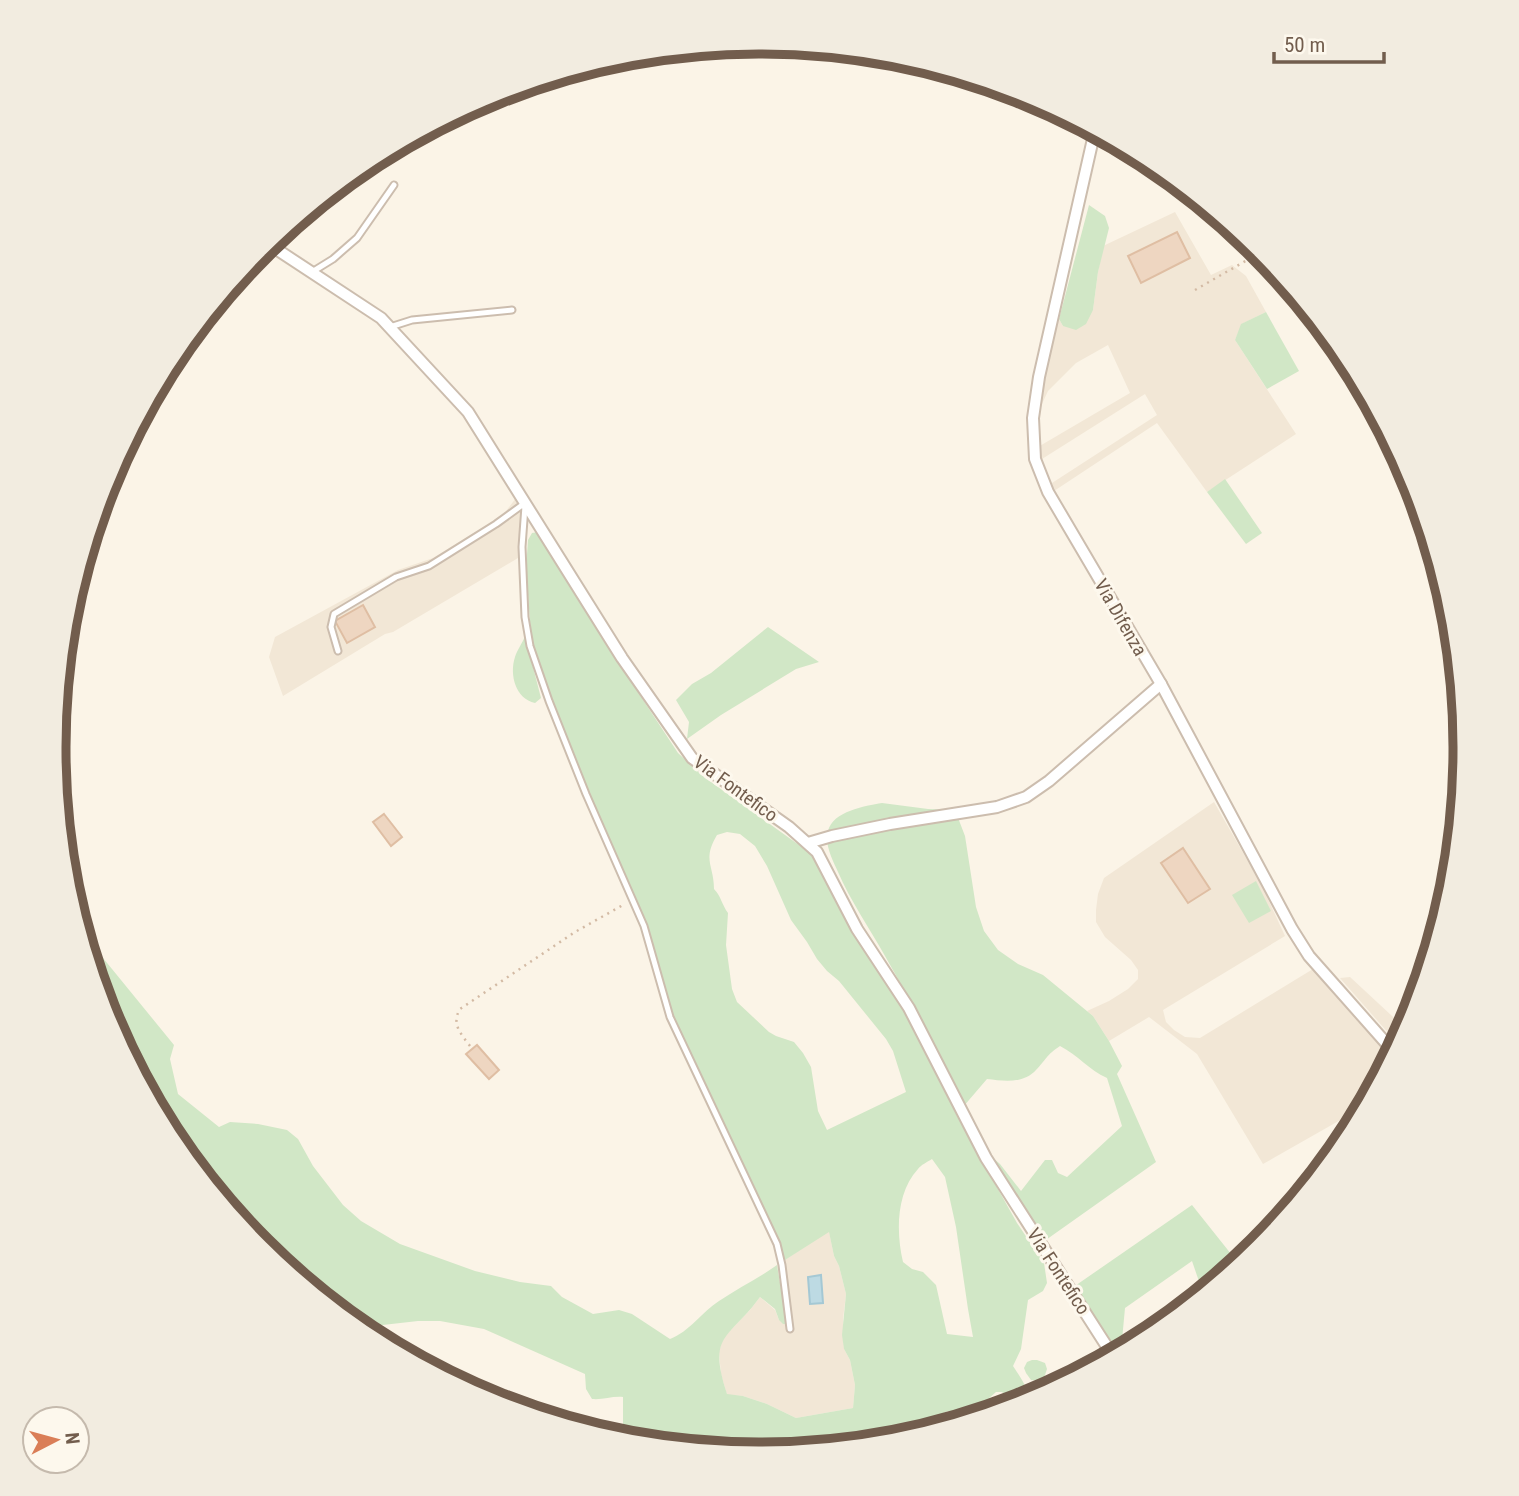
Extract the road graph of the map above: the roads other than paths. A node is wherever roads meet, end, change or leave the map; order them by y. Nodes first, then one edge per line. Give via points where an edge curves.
1 (1092, 140) edge
2 (394, 185) dead end
3 (277, 249) edge
4 (312, 272) junction
5 (512, 310) dead end
6 (390, 327) junction
7 (525, 503) junction
8 (338, 651) dead end
9 (1161, 684) junction
10 (808, 843) junction
11 (1387, 1044) edge
12 (790, 1329) dead end
13 (1108, 1348) edge

1 - 9 street, Via Difenza via 1039,377 1033,418 1035,459 1048,492
2 - 4 lane via 357,238
3 - 4 street, Via Fontefico
4 - 6 street, Via Fontefico
5 - 6 lane via 412,320
6 - 7 street, Via Fontefico via 468,412
7 - 8 lane via 429,566 396,578 334,614 331,627
7 - 10 street, Via Fontefico via 622,658 692,758
7 - 12 lane via 522,547 530,646 644,926 674,1027 777,1244
9 - 10 street via 1026,797 997,807 878,826
9 - 11 street, Via Difenza via 1292,929 1309,956
10 - 13 street, Via Fontefico via 909,1008 986,1158

